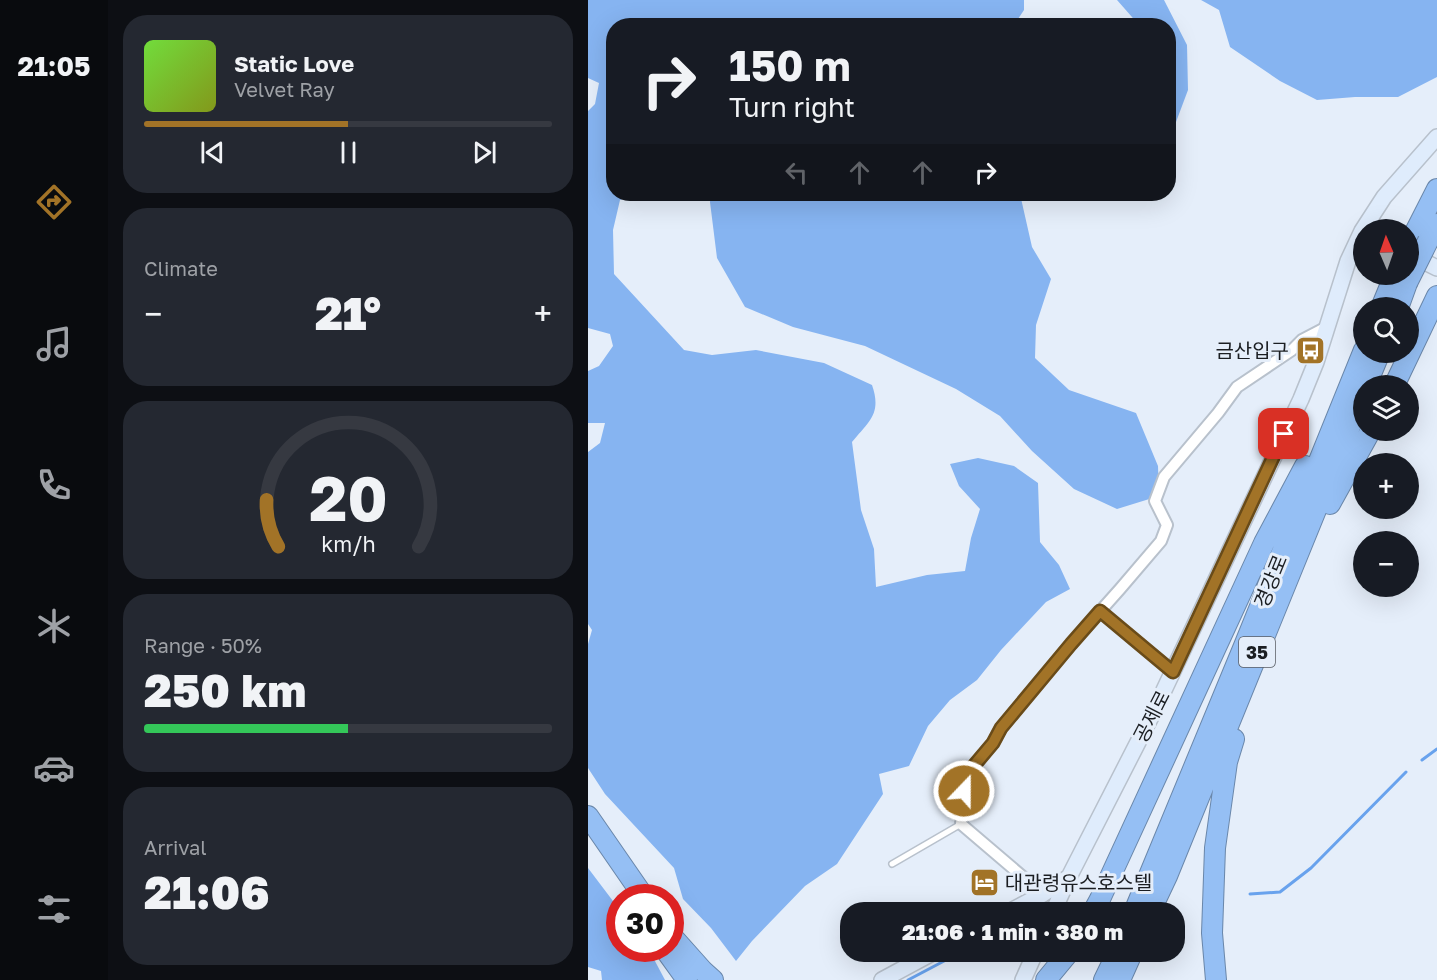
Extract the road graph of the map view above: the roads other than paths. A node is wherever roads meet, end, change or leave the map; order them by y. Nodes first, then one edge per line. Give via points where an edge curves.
1 (1437, 136) edge
2 (1437, 189) edge
3 (1370, 219) edge
4 (1419, 240) edge
5 (1353, 251) edge
6 (1437, 268) edge
7 (1437, 296) edge
8 (1327, 327) junction
9 (1358, 363) edge
10 (1358, 363) edge
11 (1399, 375) edge
12 (1353, 419) edge
13 (1365, 441) edge
14 (1289, 577) junction
15 (1279, 598) junction
16 (1100, 611) junction
17 (1173, 672) junction
18 (588, 816) edge
19 (961, 824) junction
20 (588, 834) edge
21 (892, 864) dead end
22 (1069, 877) junction
23 (621, 884) edge
24 (635, 884) edge
25 (1043, 894) junction
26 (1028, 902) edge
27 (1058, 902) edge
28 (1098, 902) edge
29 (1138, 902) edge
30 (1155, 902) edge
31 (684, 955) edge
32 (681, 962) edge
33 (916, 962) edge
34 (1031, 962) edge
35 (1061, 962) edge
36 (1113, 962) edge
37 (1128, 962) edge
38 (700, 977) edge
39 (882, 980) edge
40 (1023, 980) edge
41 (1046, 980) edge
42 (1104, 980) edge
43 (1120, 980) edge
44 (1216, 980) edge

1 - 3 street, 공제로 via 1384,197
2 - 4 highway
4 - 6 street
5 - 8 street, 공제로
7 - 11 highway
8 - 16 street via 1302,340 1237,387 1164,477 1155,501 1167,525 1161,541
8 - 17 street, 공제로 via 1301,399
9 - 28 highway via 1264,543
10 - 29 highway, 경강로
12 - 14 highway, 경강로 / 35
13 - 14 highway
14 - 15 highway, 경강로 / 35
15 - 30 highway, 경강로 / 35
15 - 44 highway via 1227,762 1215,848 1212,933
16 - 17 street
16 - 19 street via 966,775
17 - 22 street, 공제로
18 - 24 highway
19 - 21 lane
19 - 25 street
20 - 23 highway
22 - 25 street
22 - 27 street, 공제로
25 - 26 street
31 - 38 highway
32 - 38 highway
33 - 39 street
34 - 40 street
35 - 41 highway
36 - 42 highway
37 - 43 highway

